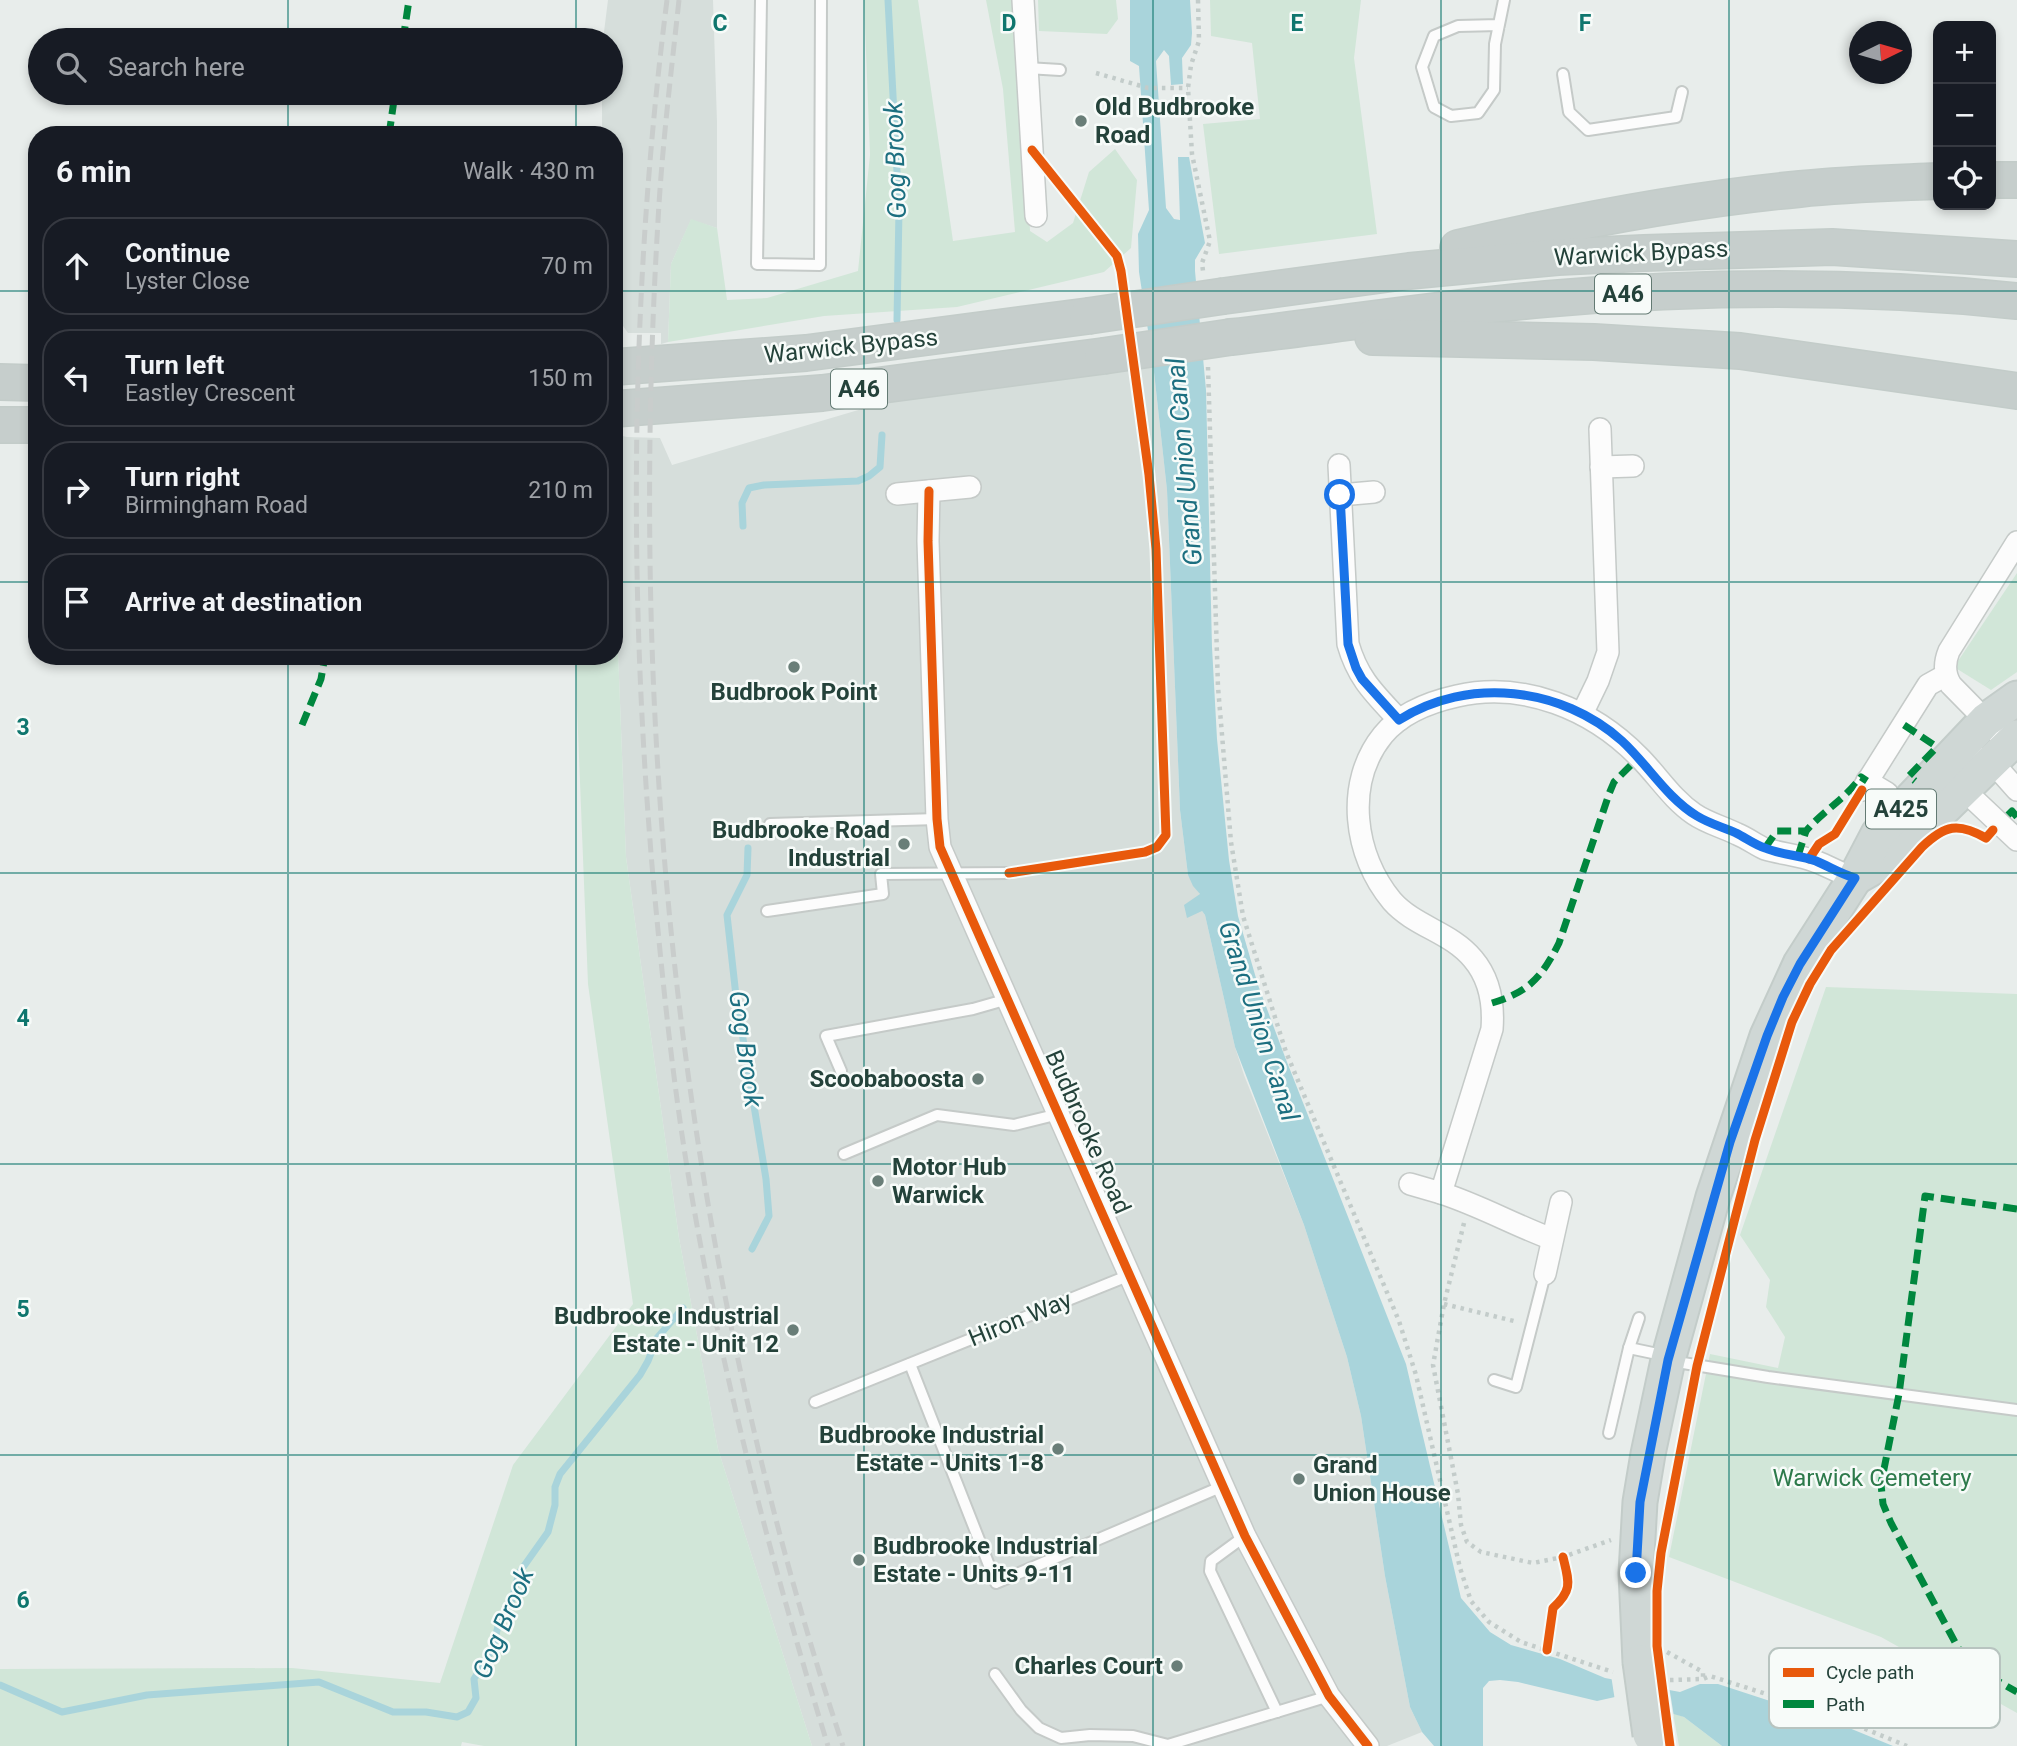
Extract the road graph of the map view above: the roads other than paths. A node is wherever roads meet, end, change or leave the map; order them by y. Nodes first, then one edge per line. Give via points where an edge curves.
1 (761, 0) edge
2 (821, 0) edge
3 (1023, 0) edge
4 (1504, 0) edge
5 (1499, 25) junction
6 (1027, 68) junction
7 (1060, 70) dead end
8 (1563, 74) dead end
9 (1682, 92) dead end
10 (1996, 180) edge
11 (2017, 180) edge
12 (1933, 181) edge
13 (1036, 216) dead end
14 (2017, 259) edge
15 (1263, 291) junction
16 (2017, 301) edge
17 (1230, 343) junction
18 (623, 366) edge
19 (0, 382) edge
20 (28, 383) edge
21 (2017, 391) edge
22 (623, 408) edge
23 (0, 425) edge
24 (28, 425) edge
25 (1600, 429) dead end
26 (1339, 465) dead end
27 (1633, 466) dead end
28 (1601, 467) junction
29 (970, 487) dead end
30 (929, 491) junction
31 (1374, 492) dead end
32 (897, 494) dead end
33 (1340, 495) junction
34 (2017, 542) edge
35 (1946, 676) junction
36 (2017, 698) edge
37 (1582, 714) junction
38 (1399, 720) junction
39 (1986, 720) junction
40 (2006, 748) edge
41 (1958, 749) junction
42 (1965, 790) junction
43 (2017, 790) edge
44 (1887, 793) dead end
45 (936, 819) junction
46 (770, 824) dead end
47 (2017, 840) edge
48 (1009, 873) dead end
49 (952, 874) junction
50 (1855, 878) junction
51 (767, 911) dead end
52 (1008, 999) junction
53 (841, 1071) dead end
54 (1059, 1114) junction
55 (844, 1154) dead end
56 (1410, 1184) dead end
57 (1441, 1193) junction
58 (1561, 1202) dead end
59 (1552, 1239) junction
60 (1545, 1274) joint
61 (1130, 1275) junction
62 (1639, 1318) dead end
63 (1629, 1348) junction
64 (1669, 1359) junction
65 (910, 1364) junction
66 (1493, 1380) dead end
67 (815, 1402) dead end
68 (2017, 1410) edge
69 (1609, 1433) dead end
70 (1223, 1486) junction
71 (1245, 1536) junction
72 (995, 1674) dead end
73 (1329, 1696) junction
74 (1277, 1712) junction
75 (1651, 1741) edge
76 (1368, 1746) edge

1 - 2 lane via 757,264 820,265
3 - 6 street
4 - 5 lane
5 - 5 lane via 1493,90 1478,113 1451,116 1434,107 1422,67 1434,36 1458,26
6 - 7 lane
6 - 13 street
8 - 9 lane via 1569,112 1588,130 1676,117
10 - 11 highway
12 - 15 highway via 1715,199 1548,228
14 - 15 highway, Warwick Bypass / A46 via 1832,247 1742,248 1558,257
15 - 18 highway, Warwick Bypass / A46, bridge via 1214,286 1088,316 806,352
16 - 17 highway, Warwick Bypass / A46 via 1804,289 1673,292 1546,299
17 - 21 highway via 1594,342 1740,351
17 - 22 highway, Warwick Bypass / A46, bridge via 822,393
19 - 20 highway
23 - 24 highway
25 - 28 street
26 - 33 street
27 - 28 street
28 - 37 street via 1608,652
29 - 30 street
30 - 32 street
30 - 45 street, Budbrooke Road
31 - 33 street
33 - 38 street via 1348,644 1362,679
34 - 35 street via 1949,651
35 - 39 street
35 - 44 street via 1928,685 1865,786
36 - 39 main road, A425
37 - 38 street via 1527,695 1477,693 1436,702
37 - 50 street via 1619,738 1696,815 1765,848
38 - 57 street via 1373,750 1363,777 1359,820 1365,853 1395,905 1453,939 1473,959 1487,981 1492,1003 1493,1028
39 - 40 street
39 - 41 main road, A425
40 - 41 street
40 - 42 main road, A425
40 - 43 street
41 - 42 street
41 - 50 main road, A425 via 1878,834
42 - 47 street
42 - 50 main road, A425 via 1897,854
45 - 46 lane
45 - 49 street, Budbrooke Road via 940,847
48 - 49 lane
49 - 51 lane via 881,874 883,894
49 - 52 street, Budbrooke Road
50 - 64 main road, A425 via 1800,964 1767,1036 1730,1142
52 - 53 lane via 826,1036
52 - 54 street, Budbrooke Road
54 - 55 lane via 1014,1125 937,1115
54 - 61 street, Budbrooke Road
56 - 57 street
57 - 59 street
58 - 59 street
59 - 60 street
60 - 66 lane via 1516,1387
61 - 65 lane, Hiron Way
61 - 70 street, Budbrooke Road
62 - 63 lane
63 - 64 lane
63 - 69 lane
64 - 68 lane
64 - 75 main road, A425, bridge via 1640,1502 1636,1573
65 - 67 lane, Hiron Way
65 - 70 lane via 996,1583
70 - 71 street, Budbrooke Road
71 - 73 street, Budbrooke Road
71 - 74 lane via 1211,1561 1210,1571
72 - 74 lane via 1039,1728 1060,1738 1133,1736 1168,1745
73 - 74 lane
73 - 76 street, Budbrooke Road

